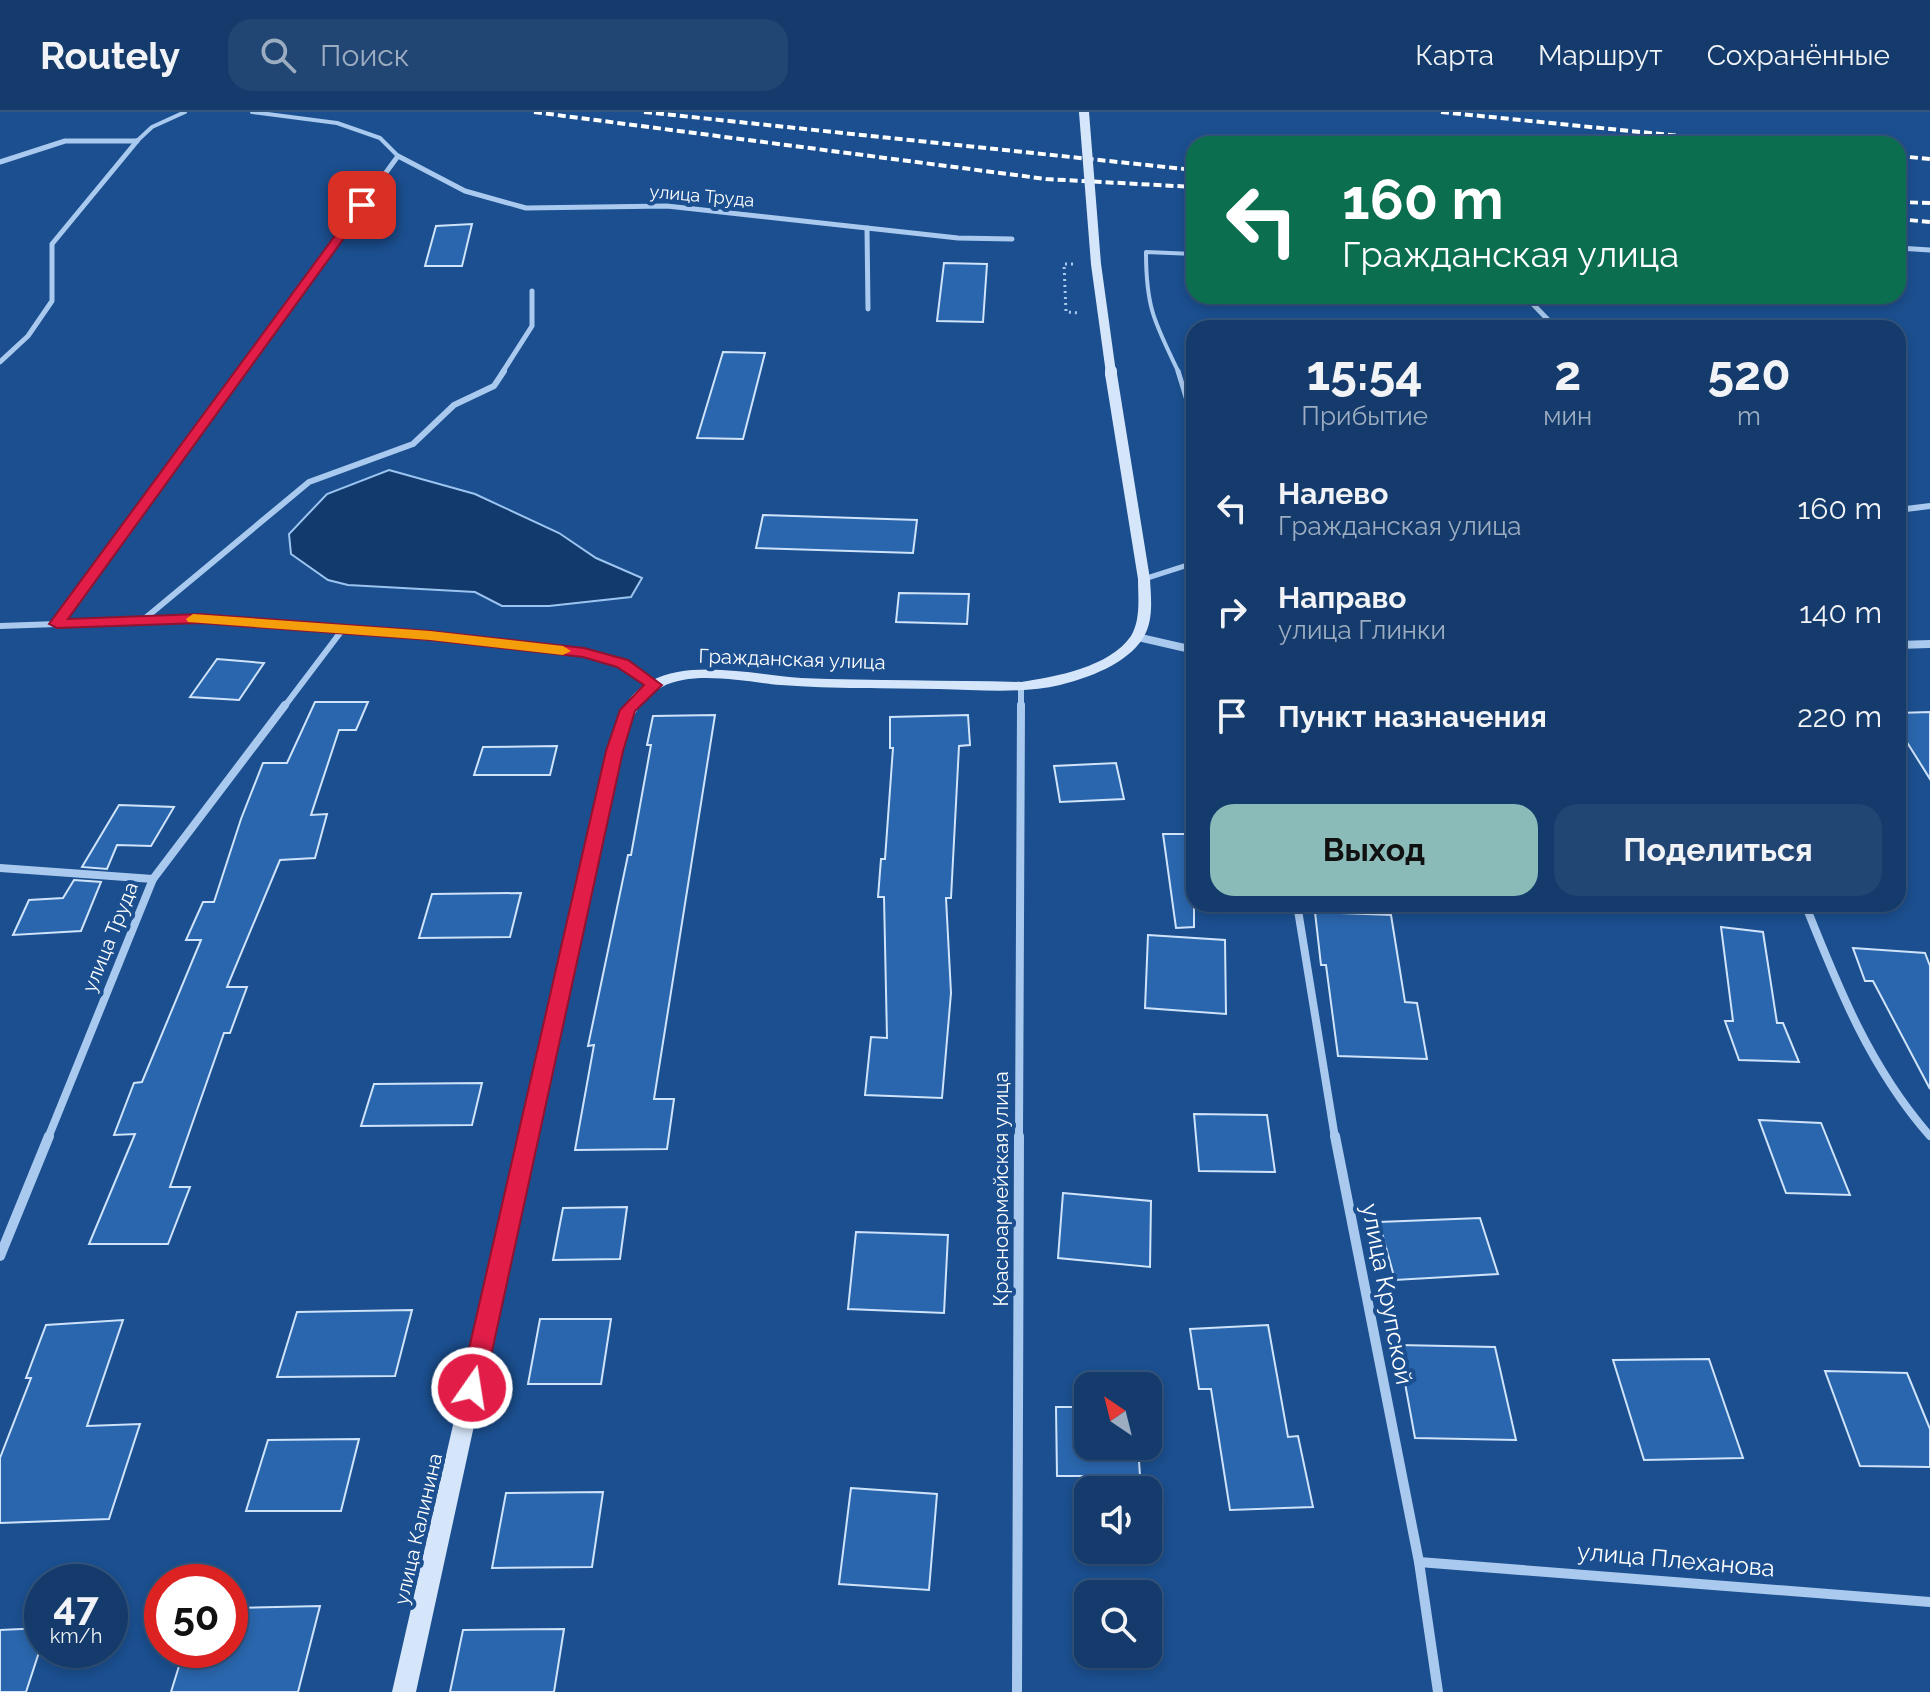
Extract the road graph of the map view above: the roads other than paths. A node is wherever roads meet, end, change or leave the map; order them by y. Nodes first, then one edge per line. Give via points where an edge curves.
1 (185, 112) edge
2 (252, 112) edge
3 (1084, 112) edge
4 (137, 141) junction
5 (398, 156) junction
6 (0, 162) edge
7 (867, 228) junction
8 (1012, 239) dead end
9 (1906, 248) edge
10 (1930, 250) edge
11 (1186, 254) edge
12 (532, 291) dead end
13 (1533, 304) edge
14 (868, 309) dead end
15 (1548, 320) edge
16 (0, 362) edge
17 (1186, 396) edge
18 (1930, 506) edge
19 (1906, 509) edge
20 (1186, 566) edge
21 (1144, 579) junction
22 (142, 621) junction
23 (57, 624) junction
24 (0, 626) edge
25 (343, 629) junction
26 (1137, 637) junction
27 (1930, 644) edge
28 (1906, 645) edge
29 (1186, 648) edge
30 (654, 685) junction
31 (1021, 686) junction
32 (0, 868) edge
33 (153, 879) junction
34 (1298, 912) edge
35 (1808, 912) edge
36 (1930, 1136) edge
37 (0, 1256) edge
38 (1419, 1562) junction
39 (1930, 1602) edge
40 (404, 1692) edge
41 (1017, 1692) edge
42 (1438, 1692) edge

1 - 4 lane via 152,127
2 - 5 lane via 337,123 380,138
3 - 21 main road, bridge via 1096,264
4 - 6 street via 65,141
4 - 16 street via 52,244 52,301 28,336
5 - 7 street, улица Труда via 465,191 526,208 667,206
5 - 23 street
7 - 8 street, улица Труда
7 - 14 street
9 - 10 street
11 - 17 lane via 1146,252 1152,318
12 - 22 street via 532,326 494,386 454,405 413,444 309,482
13 - 15 street
18 - 19 street
20 - 21 lane
21 - 26 main road via 1145,612
22 - 23 street
22 - 25 street via 200,619
23 - 24 street
25 - 30 street via 584,653 623,663
25 - 33 street, улица Труда
26 - 29 street
26 - 31 main road, Гражданская улица via 1111,661 1091,670
27 - 28 street
30 - 31 main road, Гражданская улица via 694,674 802,682
30 - 40 main road, улица Калинина via 628,710 614,751
31 - 41 street, Красноармейская улица
32 - 33 street
33 - 37 street, улица Труда
34 - 38 street, улица Крупской via 1329,1107
35 - 36 street via 1855,1027 1914,1120
38 - 39 street, улица Плеханова
38 - 42 street, улица Крупской

